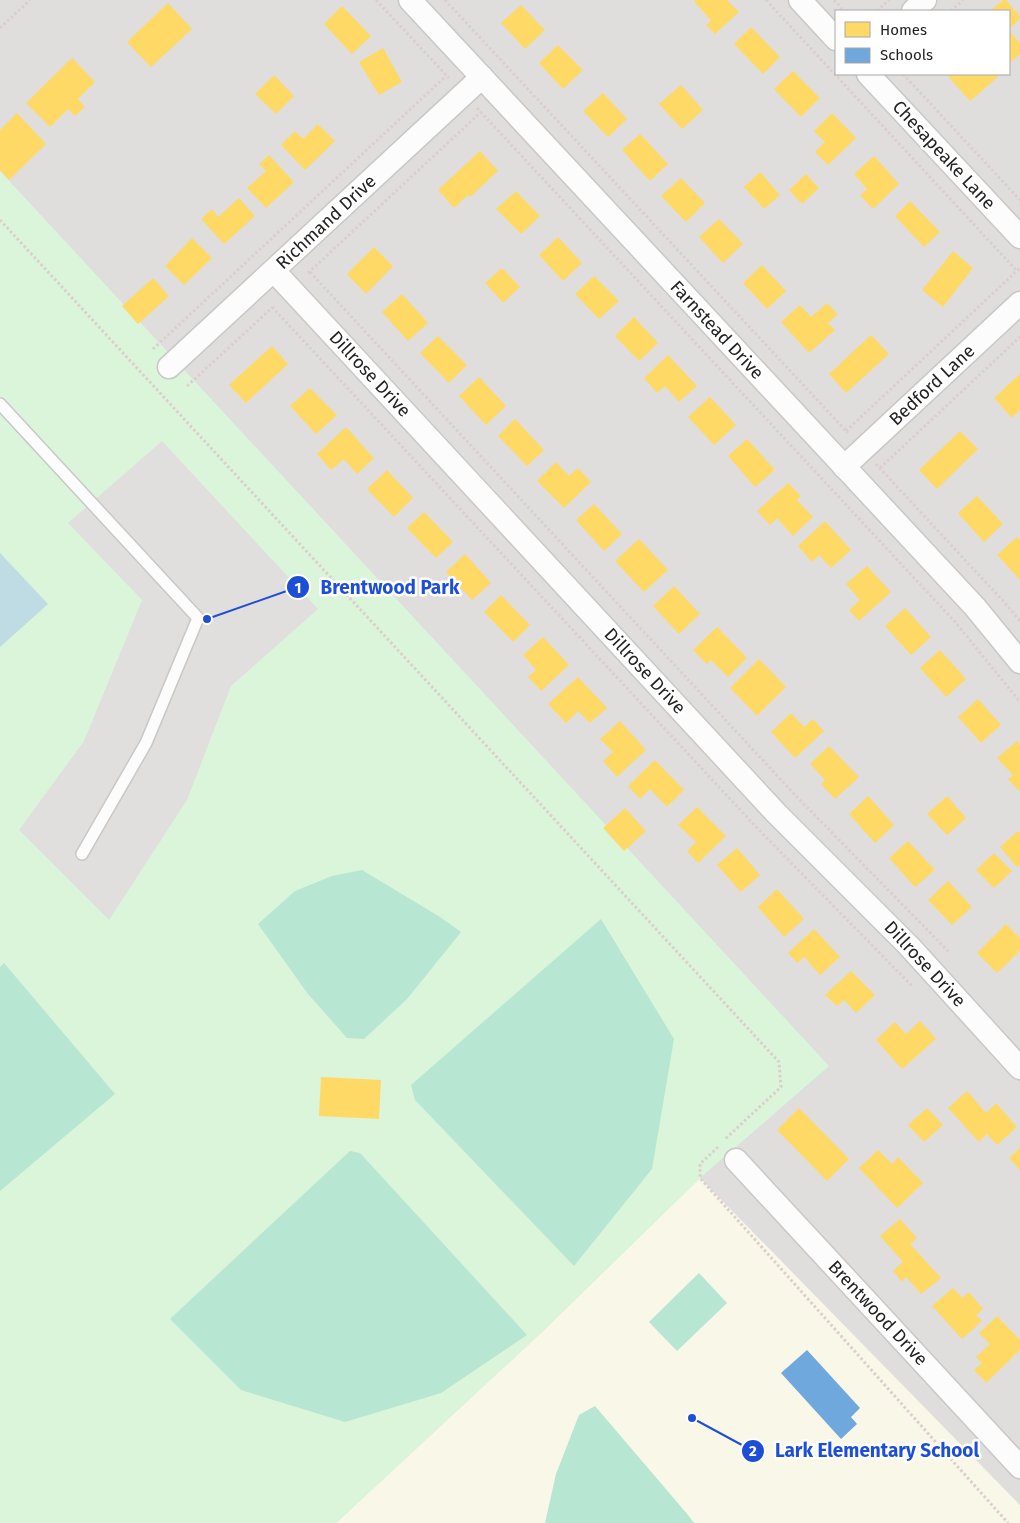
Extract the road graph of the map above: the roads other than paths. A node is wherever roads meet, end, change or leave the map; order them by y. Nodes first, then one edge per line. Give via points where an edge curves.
1 (410, 0) edge
2 (800, 0) edge
3 (925, 0) edge
4 (914, 10) edge
5 (835, 38) edge
6 (869, 75) edge
7 (482, 77) junction
8 (1020, 237) edge
9 (274, 271) junction
10 (1020, 303) edge
11 (169, 367) dead end
12 (0, 404) edge
13 (844, 467) junction
14 (1020, 662) edge
15 (82, 854) dead end
16 (1020, 1068) edge
17 (736, 1160) dead end
18 (1020, 1466) edge

1 - 7 street, Farnstead Drive
2 - 5 street
3 - 4 street
6 - 8 street, Chesapeake Lane
7 - 9 street, Richmand Drive
7 - 13 street, Farnstead Drive
9 - 11 street, Richmand Drive
9 - 16 street, Dillrose Drive via 776,813 889,925
10 - 13 street, Bedford Lane
12 - 15 lane via 198,618 146,743
13 - 14 street, Farnstead Drive via 975,607
17 - 18 street, Brentwood Drive

